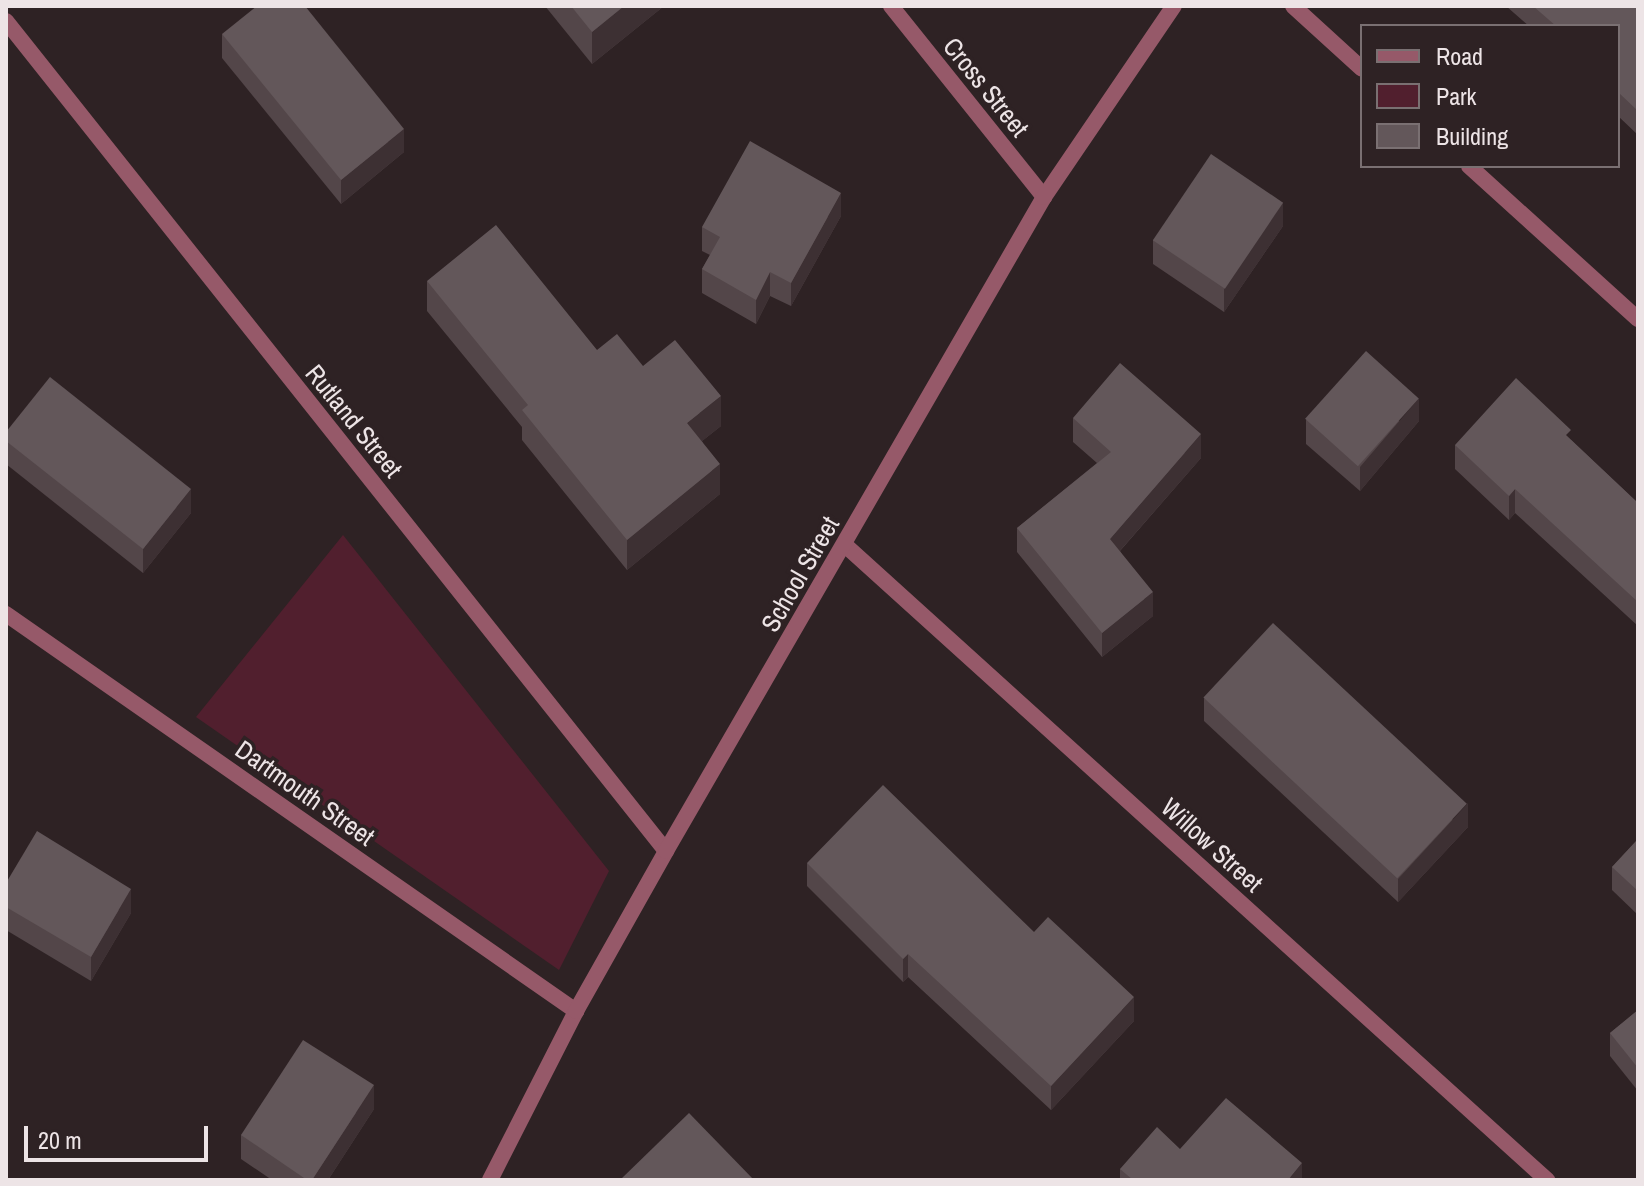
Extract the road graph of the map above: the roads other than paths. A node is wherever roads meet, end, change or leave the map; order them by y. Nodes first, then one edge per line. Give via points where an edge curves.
1 (891, 6) edge
2 (1174, 6) edge
3 (1293, 6) edge
4 (6, 21) edge
5 (1360, 67) edge
6 (1471, 168) edge
7 (1044, 197) junction
8 (1638, 319) edge
9 (845, 545) junction
10 (6, 614) edge
11 (666, 851) junction
12 (576, 1011) junction
13 (490, 1180) edge
14 (1547, 1180) edge

1 - 7 street, Cross Street
2 - 7 street, School Street
3 - 5 street
4 - 11 street, Rutland Street
6 - 8 street
7 - 9 street, School Street
9 - 11 street, School Street
9 - 14 street, Willow Street
10 - 12 street, Dartmouth Street
11 - 12 street, School Street
12 - 13 street, School Street

